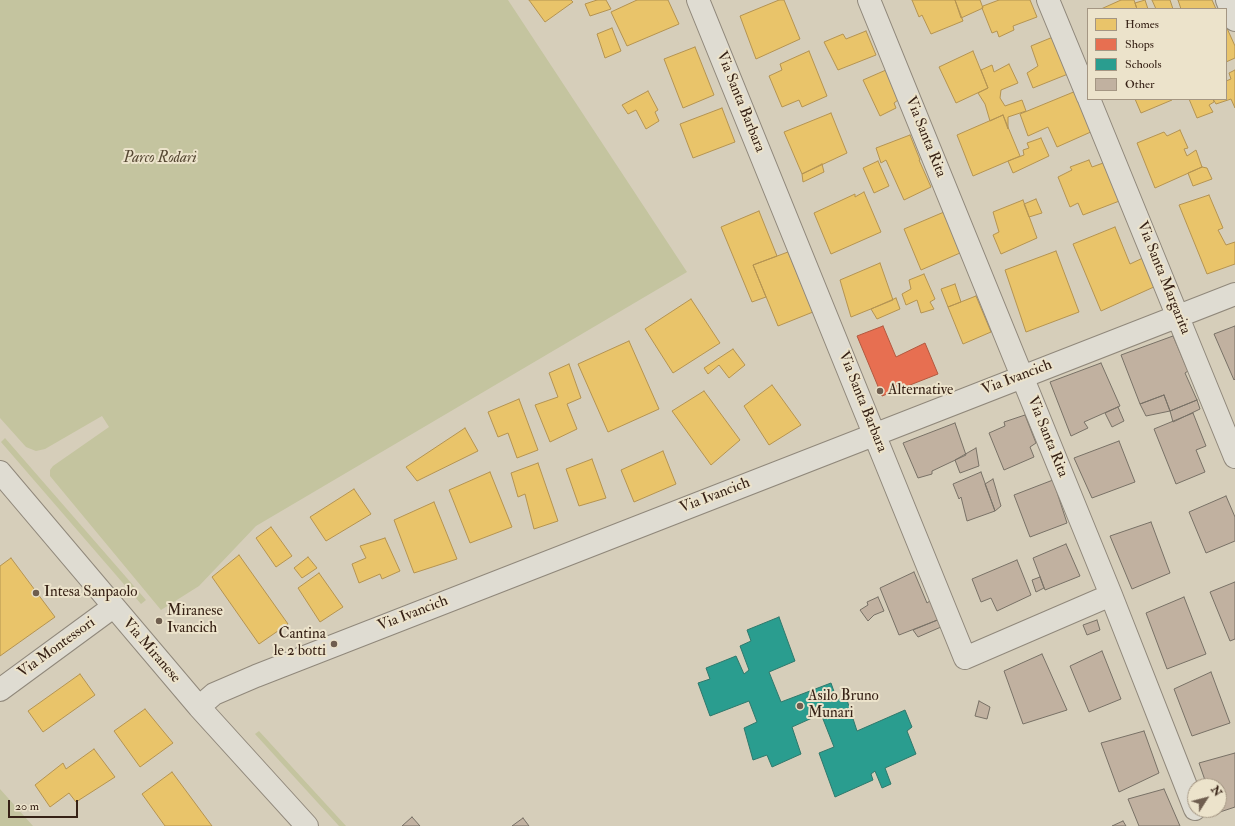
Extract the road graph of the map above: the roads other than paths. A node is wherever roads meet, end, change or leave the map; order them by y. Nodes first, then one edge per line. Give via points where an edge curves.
1 (698, 0) edge
2 (869, 0) edge
3 (1048, 0) edge
4 (1227, 0) edge
5 (1235, 20) edge
6 (1087, 96) edge
7 (1089, 100) edge
8 (1235, 294) edge
9 (1178, 316) junction
10 (1022, 376) junction
11 (875, 434) junction
12 (1235, 458) edge
13 (0, 472) edge
14 (1111, 595) junction
15 (113, 607) junction
16 (0, 690) edge
17 (199, 707) junction
18 (1187, 789) edge
19 (307, 826) edge

1 - 11 street, Via Santa Barbara
2 - 10 street, Via Santa Rita
3 - 6 street, Via Santa Margarita
4 - 5 street
7 - 9 street, Via Santa Margarita
8 - 9 street, Via Ivancich
9 - 10 street, Via Ivancich
9 - 12 street, Via Santa Margarita
10 - 11 street, Via Ivancich
10 - 14 street, Via Santa Rita
11 - 14 street, Via Santa Barbara via 965,658
11 - 17 street, Via Ivancich via 256,676 218,692
13 - 15 street, Via Miranese
14 - 18 street, Via Santa Rita
15 - 16 street, Via Montessori
15 - 17 street, Via Miranese
17 - 19 street, Via Miranese

